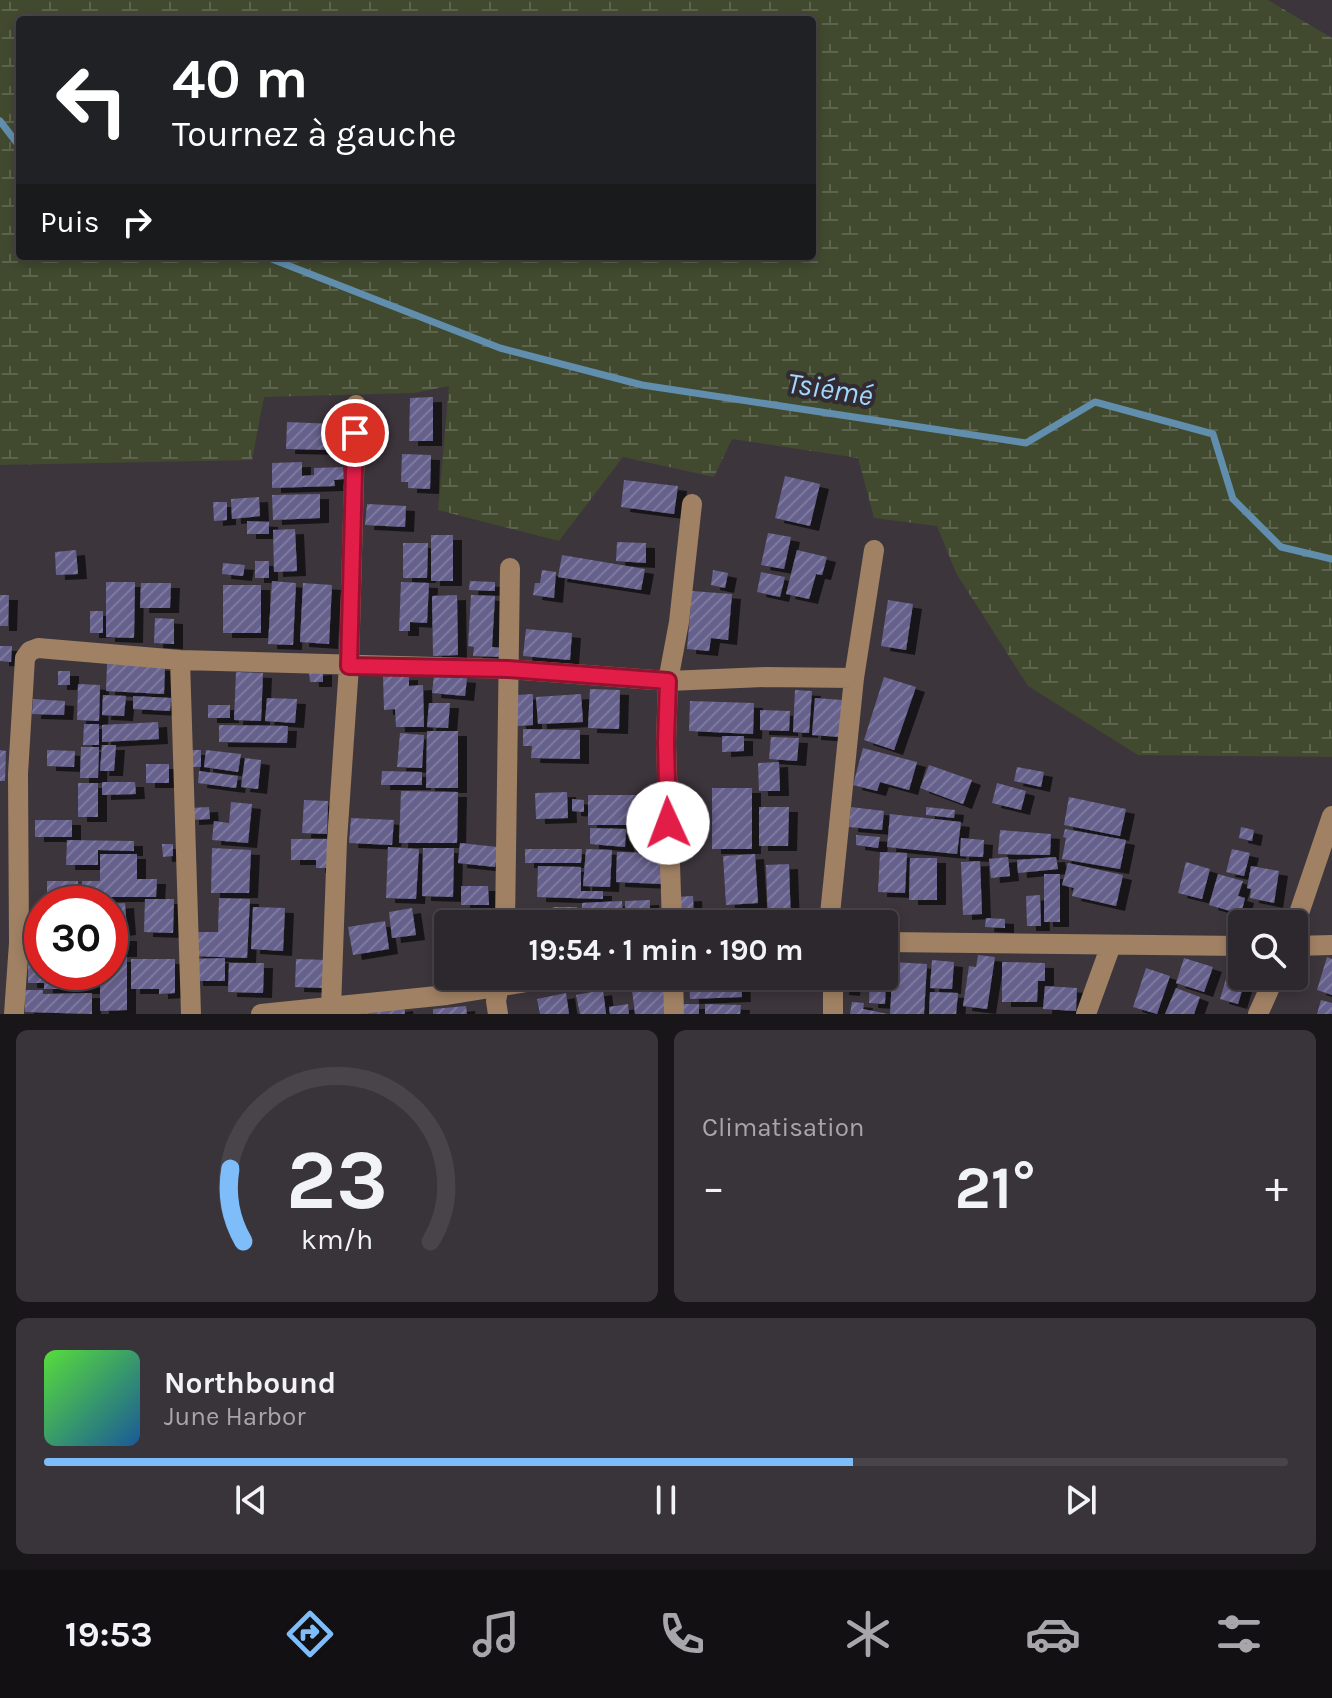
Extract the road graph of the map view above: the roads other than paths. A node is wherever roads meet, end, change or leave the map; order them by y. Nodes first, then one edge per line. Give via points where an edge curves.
1 (356, 405) dead end
2 (692, 504) dead end
3 (874, 550) dead end
4 (510, 568) dead end
5 (180, 660) junction
6 (349, 666) junction
7 (508, 669) junction
8 (854, 678) junction
9 (668, 681) junction
10 (1332, 816) edge
11 (505, 910) edge
12 (672, 910) edge
13 (830, 910) edge
14 (1300, 910) edge
15 (898, 942) edge
16 (1111, 945) junction
17 (1332, 945) edge
18 (1228, 946) edge
19 (1308, 946) edge
20 (472, 990) edge
21 (499, 990) edge
22 (673, 990) edge
23 (833, 990) edge
24 (1269, 990) edge
25 (418, 1006) edge
26 (331, 1008) junction
27 (14, 1014) edge
28 (191, 1014) edge
29 (261, 1014) edge
30 (498, 1014) edge
31 (674, 1014) edge
32 (833, 1014) edge
33 (1086, 1014) edge
34 (1258, 1014) edge

1 - 6 street
2 - 9 street
3 - 8 street
4 - 7 street
5 - 6 street
5 - 27 street via 38,648 25,658
5 - 28 street
6 - 7 street
6 - 26 street
7 - 9 street
7 - 11 street
8 - 9 street
8 - 13 street
9 - 12 street
10 - 14 street
15 - 16 street
16 - 18 street
16 - 33 street
17 - 19 street
20 - 25 street
21 - 30 street
22 - 31 street
23 - 32 street
24 - 34 street
25 - 26 street via 383,1000
26 - 29 street

